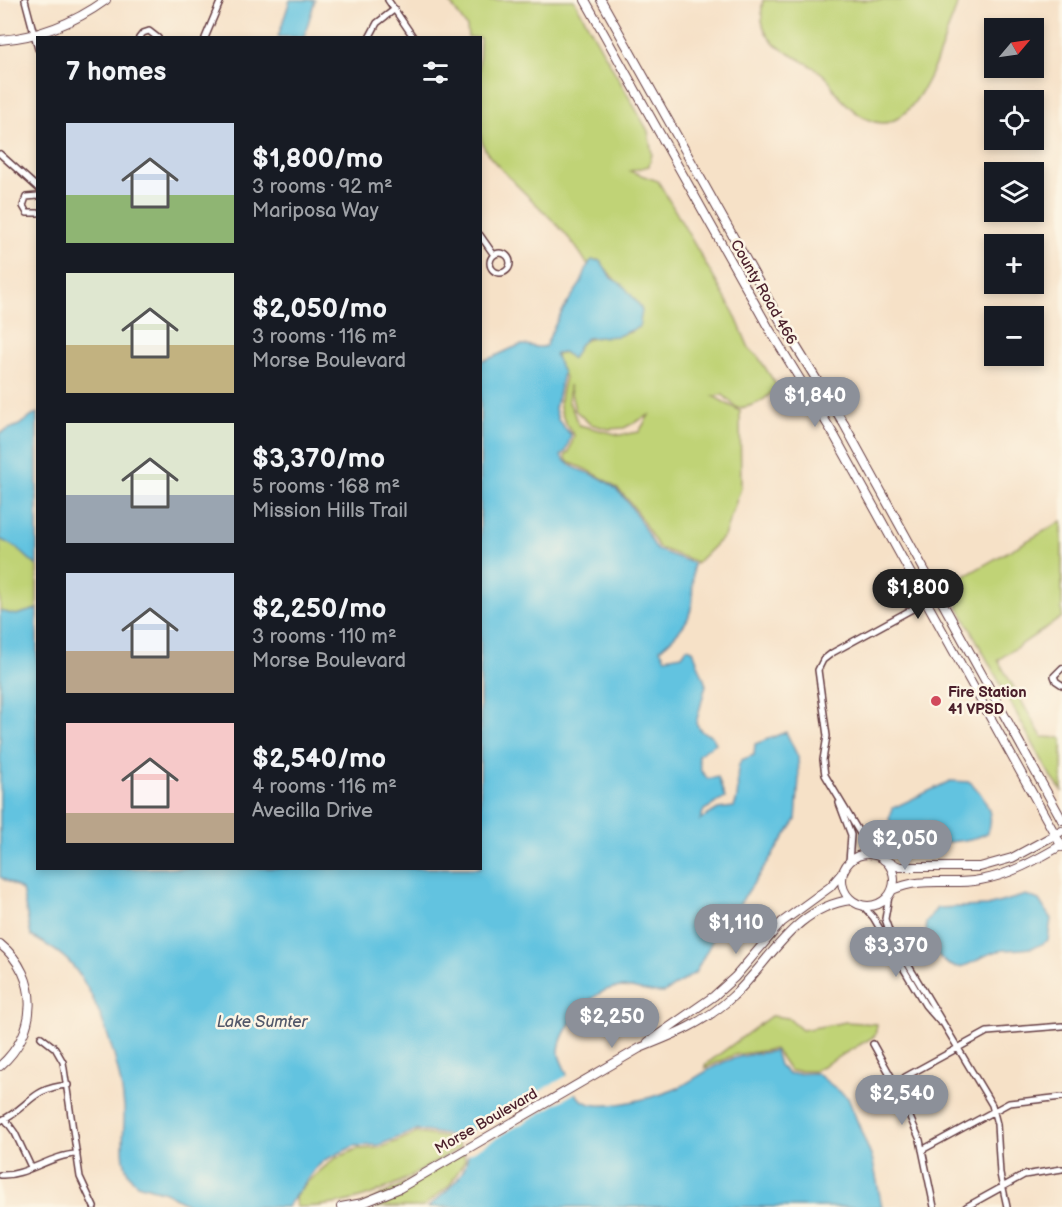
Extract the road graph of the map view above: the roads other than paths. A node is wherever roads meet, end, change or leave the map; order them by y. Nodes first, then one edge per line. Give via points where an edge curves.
1 (25, 0) edge
2 (106, 0) edge
3 (221, 0) edge
4 (388, 0) edge
5 (585, 0) edge
6 (601, 0) edge
7 (395, 9) junction
8 (33, 35) junction
9 (141, 36) edge
10 (155, 36) edge
11 (206, 36) edge
12 (370, 36) edge
13 (413, 36) edge
14 (0, 40) edge
15 (36, 43) edge
16 (0, 153) edge
17 (36, 186) edge
18 (36, 196) edge
19 (36, 213) edge
20 (482, 238) edge
21 (494, 255) dead end
22 (939, 594) junction
23 (927, 601) junction
24 (1062, 668) edge
25 (1062, 685) edge
26 (834, 791) junction
27 (1062, 820) edge
28 (1059, 833) edge
29 (1062, 846) edge
30 (882, 859) junction
31 (849, 862) junction
32 (842, 873) junction
33 (890, 893) junction
34 (851, 900) junction
35 (863, 906) junction
36 (0, 944) edge
37 (1062, 1026) edge
38 (948, 1032) junction
39 (41, 1037) dead end
40 (873, 1044) dead end
41 (640, 1048) junction
42 (957, 1048) junction
43 (0, 1066) edge
44 (900, 1083) junction
45 (68, 1085) junction
46 (1062, 1097) edge
47 (994, 1111) junction
48 (3, 1120) edge
49 (922, 1150) junction
50 (77, 1154) junction
51 (31, 1167) junction
52 (1062, 1169) edge
53 (0, 1175) edge
54 (1002, 1187) junction
55 (93, 1205) edge
56 (85, 1207) edge
57 (340, 1207) edge
58 (933, 1207) edge
59 (966, 1207) edge
60 (1007, 1207) edge

1 - 8 street
2 - 8 main road via 76,19
3 - 11 street
4 - 7 street
5 - 23 main road, County Road 466
6 - 22 main road, County Road 466
7 - 12 street via 377,24
7 - 13 street
8 - 14 main road
8 - 15 street
9 - 10 street via 149,31
16 - 17 street
18 - 19 street via 29,196 23,206 27,213
20 - 21 street
22 - 23 main road
22 - 27 main road, County Road 466
23 - 26 street via 832,653 820,665 818,676 827,736 824,768
23 - 28 main road, County Road 466
24 - 25 street via 1054,676
26 - 30 street via 867,847
26 - 31 street via 851,835
28 - 29 main road, County Road 466
28 - 30 main road via 1012,858 981,867 900,867
29 - 33 main road via 1033,862 979,881 914,882
30 - 31 main road via 864,854
30 - 33 main road via 893,873
31 - 32 main road
32 - 34 main road via 843,888
32 - 41 main road, Morse Boulevard via 830,887 782,922 714,996
33 - 35 main road via 875,906
33 - 38 street via 885,919 891,936
34 - 35 main road
34 - 41 main road, Morse Boulevard via 826,906 789,932 753,976 707,1017
35 - 38 street via 925,1005
36 - 43 main road via 23,975 31,1016 22,1040
37 - 42 street via 990,1032
38 - 42 street
39 - 45 street via 59,1053
40 - 44 street via 892,1078
41 - 57 main road, Morse Boulevard via 400,1188 363,1203
42 - 44 street
42 - 47 street via 987,1092
44 - 49 street via 899,1092
45 - 48 street via 36,1093
45 - 50 street
46 - 47 street via 1012,1102
47 - 49 street
47 - 54 street
48 - 51 street via 15,1133
49 - 58 street
50 - 51 street via 51,1158
50 - 55 street via 81,1184
51 - 53 street
52 - 54 street via 1028,1174
54 - 59 street
54 - 60 street
55 - 56 street

